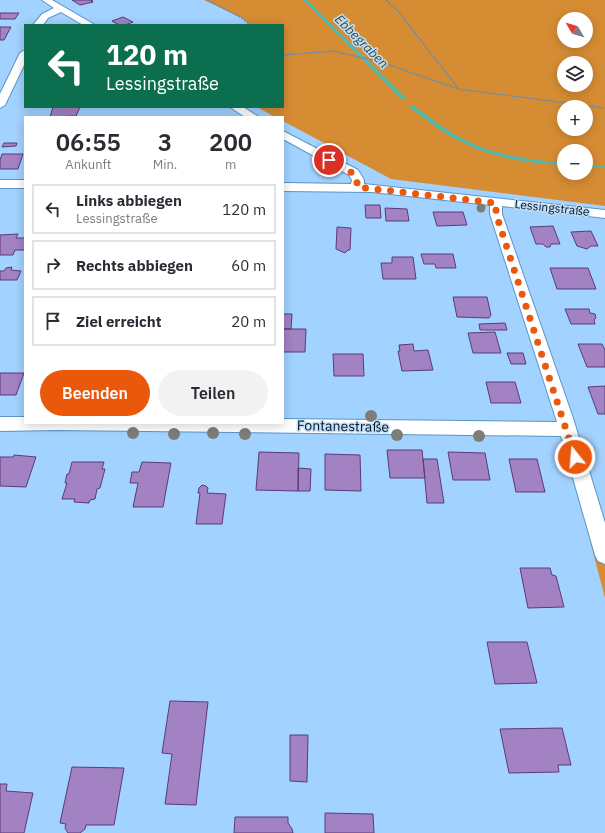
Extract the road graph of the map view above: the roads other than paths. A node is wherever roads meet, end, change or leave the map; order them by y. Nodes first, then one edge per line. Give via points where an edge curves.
1 (46, 0) edge
2 (62, 8) junction
3 (39, 24) edge
4 (88, 24) edge
5 (24, 55) edge
6 (0, 105) edge
7 (237, 108) edge
8 (251, 116) edge
9 (284, 135) edge
10 (0, 184) edge
11 (24, 184) edge
12 (284, 187) edge
13 (357, 187) junction
14 (496, 203) junction
15 (605, 214) edge
16 (0, 424) edge
17 (24, 424) edge
18 (141, 424) edge
19 (567, 429) junction
20 (605, 555) edge

1 - 2 street
2 - 3 street via 49,13
2 - 4 street
5 - 6 street
7 - 8 street
9 - 13 street via 354,174 358,180
10 - 11 street
12 - 13 street, Lessingstraße
13 - 14 street, Lessingstraße
14 - 15 street, Lessingstraße
14 - 19 street via 496,214
16 - 17 street, Fontanestraße
18 - 19 street, Fontanestraße
19 - 20 street

